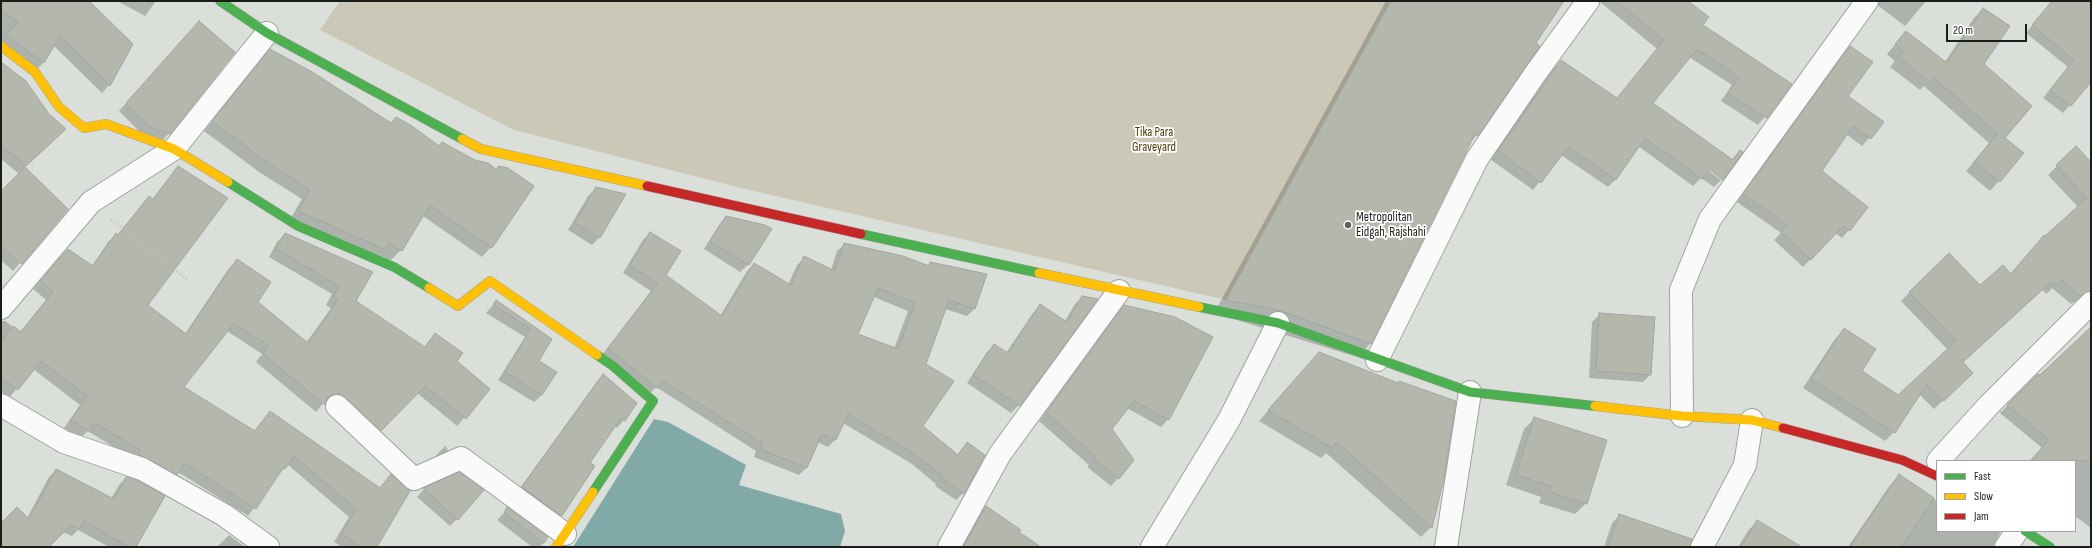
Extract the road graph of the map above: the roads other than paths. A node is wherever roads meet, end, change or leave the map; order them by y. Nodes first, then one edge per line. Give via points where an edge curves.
1 (220, 1) edge
2 (1588, 1) edge
3 (1866, 1) edge
4 (267, 33) junction
5 (1, 46) edge
6 (174, 149) junction
7 (1119, 291) junction
8 (2091, 303) edge
9 (1, 308) edge
10 (1278, 323) junction
11 (1377, 360) junction
12 (1470, 392) junction
13 (1, 405) edge
14 (337, 406) dead end
15 (1682, 416) junction
16 (1752, 420) junction
17 (1941, 460) edge
18 (1935, 467) edge
19 (2016, 532) edge
20 (2027, 532) edge
21 (561, 540) edge
22 (268, 547) edge
23 (949, 547) edge
24 (1152, 547) edge
25 (1446, 547) edge
26 (1702, 547) edge
27 (2006, 547) edge
28 (2050, 547) edge

1 - 4 main road
2 - 11 street via 1477,159
3 - 15 street via 1710,219 1681,290
4 - 6 street
4 - 7 main road via 481,149
5 - 6 main road via 35,72 59,107 84,128 106,124
6 - 9 street via 91,202
6 - 21 main road via 298,226 394,267 458,306 490,281 613,366 653,401
7 - 10 main road
7 - 23 street via 1000,454
8 - 17 street via 1990,405
10 - 11 main road
10 - 24 street via 1229,420
11 - 12 main road
12 - 15 main road
12 - 25 street
13 - 22 street via 64,442 142,470 224,515
14 - 21 street via 414,479 461,458
15 - 16 main road
16 - 18 main road
16 - 26 street via 1745,465
19 - 27 street
20 - 28 main road

